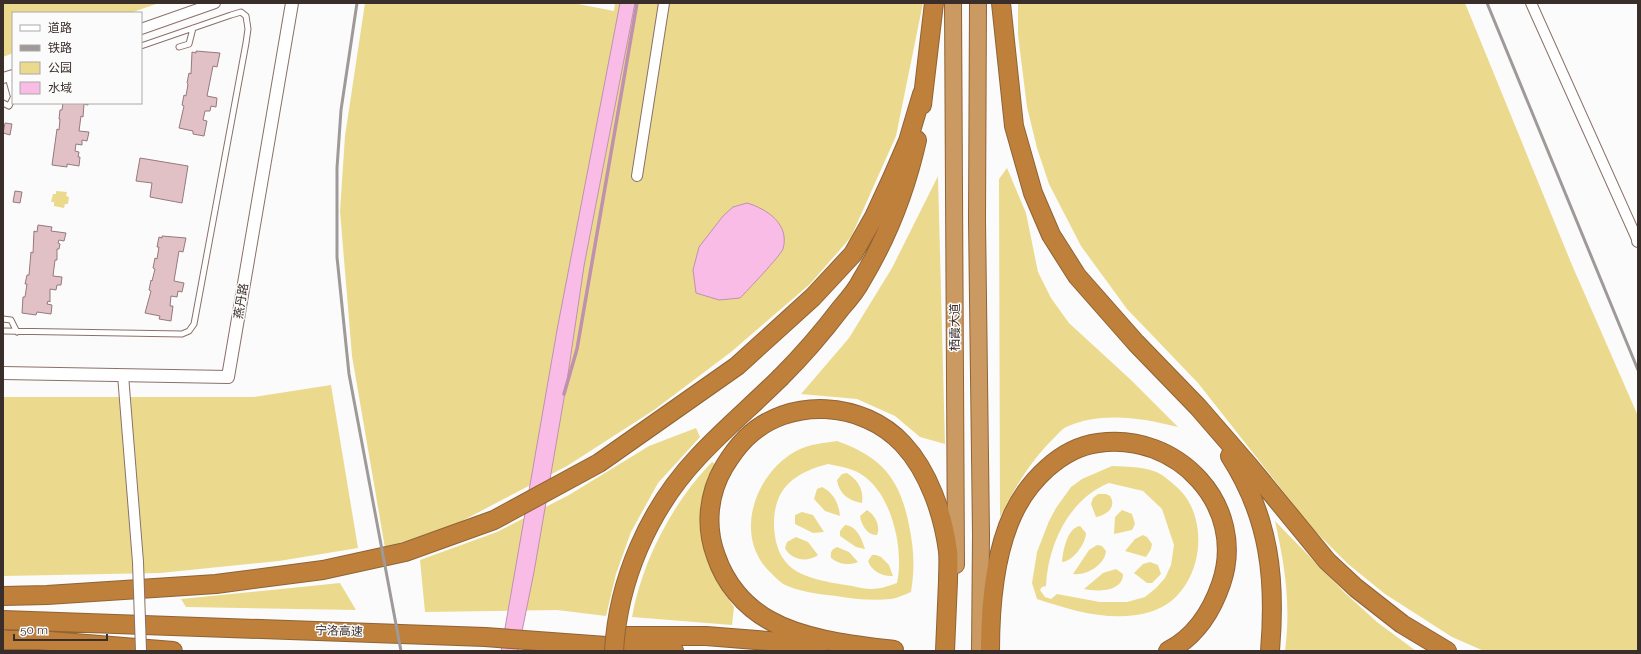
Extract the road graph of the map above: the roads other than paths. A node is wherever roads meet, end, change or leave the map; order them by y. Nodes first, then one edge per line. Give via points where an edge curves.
1 (215, 3) edge
2 (292, 3) edge
3 (664, 3) edge
4 (934, 3) edge
5 (952, 3) edge
6 (978, 3) edge
7 (1001, 3) edge
8 (1531, 3) edge
9 (193, 28) junction
10 (142, 29) edge
11 (142, 46) edge
12 (179, 47) dead end
13 (8, 76) edge
14 (12, 91) edge
15 (922, 94) junction
16 (12, 100) edge
17 (3, 102) edge
18 (637, 176) dead end
19 (1638, 240) edge
20 (3, 319) edge
21 (3, 331) edge
22 (17, 332) junction
23 (3, 373) edge
24 (123, 375) junction
25 (1198, 407) junction
26 (3, 596) edge
27 (3, 620) edge
28 (485, 637) junction
29 (3, 640) edge
30 (894, 650) edge
31 (141, 651) edge
32 (172, 651) edge
33 (614, 651) edge
34 (674, 651) edge
35 (900, 651) edge
36 (945, 651) edge
37 (954, 651) edge
38 (980, 651) edge
39 (990, 651) edge
40 (1168, 651) edge
41 (1270, 651) edge
42 (1447, 651) edge

1 - 10 street
2 - 24 street, 燕丹路 via 228,377
3 - 18 street
4 - 15 highway
5 - 37 highway, 栖霞大道 via 956,565
6 - 38 highway, 栖霞大道
7 - 25 highway via 1014,126 1033,193 1051,235 1077,276 1136,343
8 - 19 street
9 - 11 lane
9 - 12 lane via 189,44
9 - 22 lane via 241,12 246,16 248,29 194,324 189,331 182,334
13 - 14 lane
15 - 26 highway via 908,141 874,217 853,254 813,297 737,366 600,463 494,520 405,552 323,570 216,584
15 - 33 highway, bridge via 920,129 912,165 881,243 861,282 823,332 781,377 697,458 652,518 626,582 615,632
16 - 17 lane via 9,106
20 - 22 lane via 11,320
21 - 22 lane
23 - 24 street, 燕丹路
24 - 31 street, bridge via 138,562
25 - 41 highway via 1237,467 1259,516 1270,568 1273,612
25 - 42 highway via 1327,562 1402,624
27 - 28 highway, 宁洛高速
28 - 30 highway via 706,636
28 - 34 highway, 宁洛高速
29 - 32 highway via 38,640
30 - 35 highway
30 - 36 highway via 856,645 782,626 753,609 725,578 713,549 710,532 709,517 714,491 730,458 746,438 766,423 804,410 841,410 878,424 903,444 915,458 938,508 948,552
39 - 40 highway via 990,626 997,571 1007,530 1022,499 1045,470 1062,457 1097,443 1115,442 1135,444 1179,461 1204,485 1214,499 1222,518 1226,538 1226,560 1217,596 1196,630 1182,644

